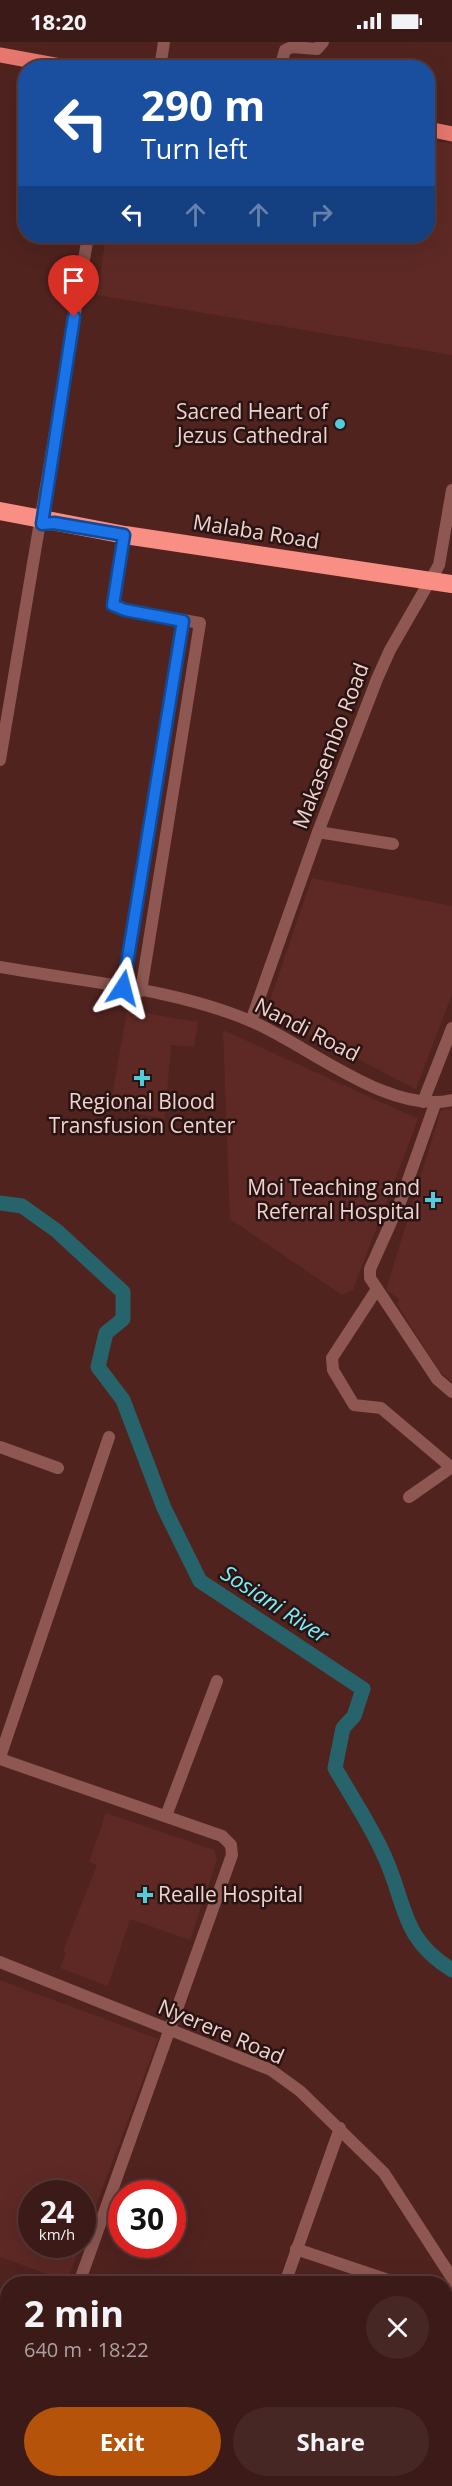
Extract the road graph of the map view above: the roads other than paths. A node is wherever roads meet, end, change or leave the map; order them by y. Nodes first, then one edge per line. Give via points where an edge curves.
1 (164, 42) edge
2 (323, 42) edge
3 (0, 55) edge
4 (27, 60) edge
5 (161, 60) edge
6 (282, 60) edge
7 (435, 130) edge
8 (452, 134) edge
9 (87, 243) edge
10 (452, 490) edge
11 (0, 511) edge
12 (0, 517) edge
13 (46, 522) junction
14 (124, 535) junction
15 (428, 580) junction
16 (452, 584) edge
17 (183, 621) junction
18 (2, 739) edge
19 (0, 760) edge
20 (318, 832) junction
21 (393, 844) dead end
22 (0, 967) edge
23 (123, 988) junction
24 (141, 991) junction
25 (251, 1021) junction
26 (452, 1028) edge
27 (452, 1100) edge
28 (429, 1103) junction
29 (377, 1289) junction
30 (452, 1392) edge
31 (109, 1437) dead end
32 (0, 1447) edge
33 (452, 1467) edge
34 (58, 1468) dead end
35 (409, 1497) dead end
36 (217, 1681) dead end
37 (0, 1758) edge
38 (166, 1816) junction
39 (0, 1962) edge
40 (170, 2032) junction
41 (340, 2128) junction
42 (296, 2249) junction
43 (82, 2276) edge
44 (287, 2276) edge
45 (376, 2276) edge
46 (451, 2276) edge

1 - 5 street
2 - 6 street via 317,49 285,50
3 - 4 main road
7 - 8 main road
9 - 13 street
10 - 15 street, Makasembo Road via 439,565
11 - 13 highway, Malaba Road
12 - 13 highway, Malaba Road
13 - 14 highway, Malaba Road
13 - 18 street
14 - 15 highway, Malaba Road
14 - 17 street via 113,605
15 - 16 highway, Malaba Road
15 - 20 street, Makasembo Road via 377,679
17 - 23 street
17 - 24 street via 200,623
18 - 19 street
20 - 21 street
20 - 25 street, Makasembo Road
22 - 23 street, Nandi Road
23 - 24 street, Nandi Road
24 - 25 street, Nandi Road
25 - 28 street, Nandi Road via 385,1091
26 - 28 street
27 - 28 street, Nandi Road
28 - 29 street via 400,1200 370,1269
29 - 30 street via 437,1379
29 - 33 street via 332,1358 333,1370 354,1406 381,1408
31 - 37 street
32 - 34 street
33 - 35 street
36 - 38 street
37 - 38 street
38 - 40 street via 222,1836 231,1845 232,1855
39 - 40 street, Nyerere Road
40 - 41 street, Nyerere Road via 271,2070
40 - 43 street
41 - 42 street
41 - 46 street, Nyerere Road via 384,2173
42 - 44 street
42 - 45 street

